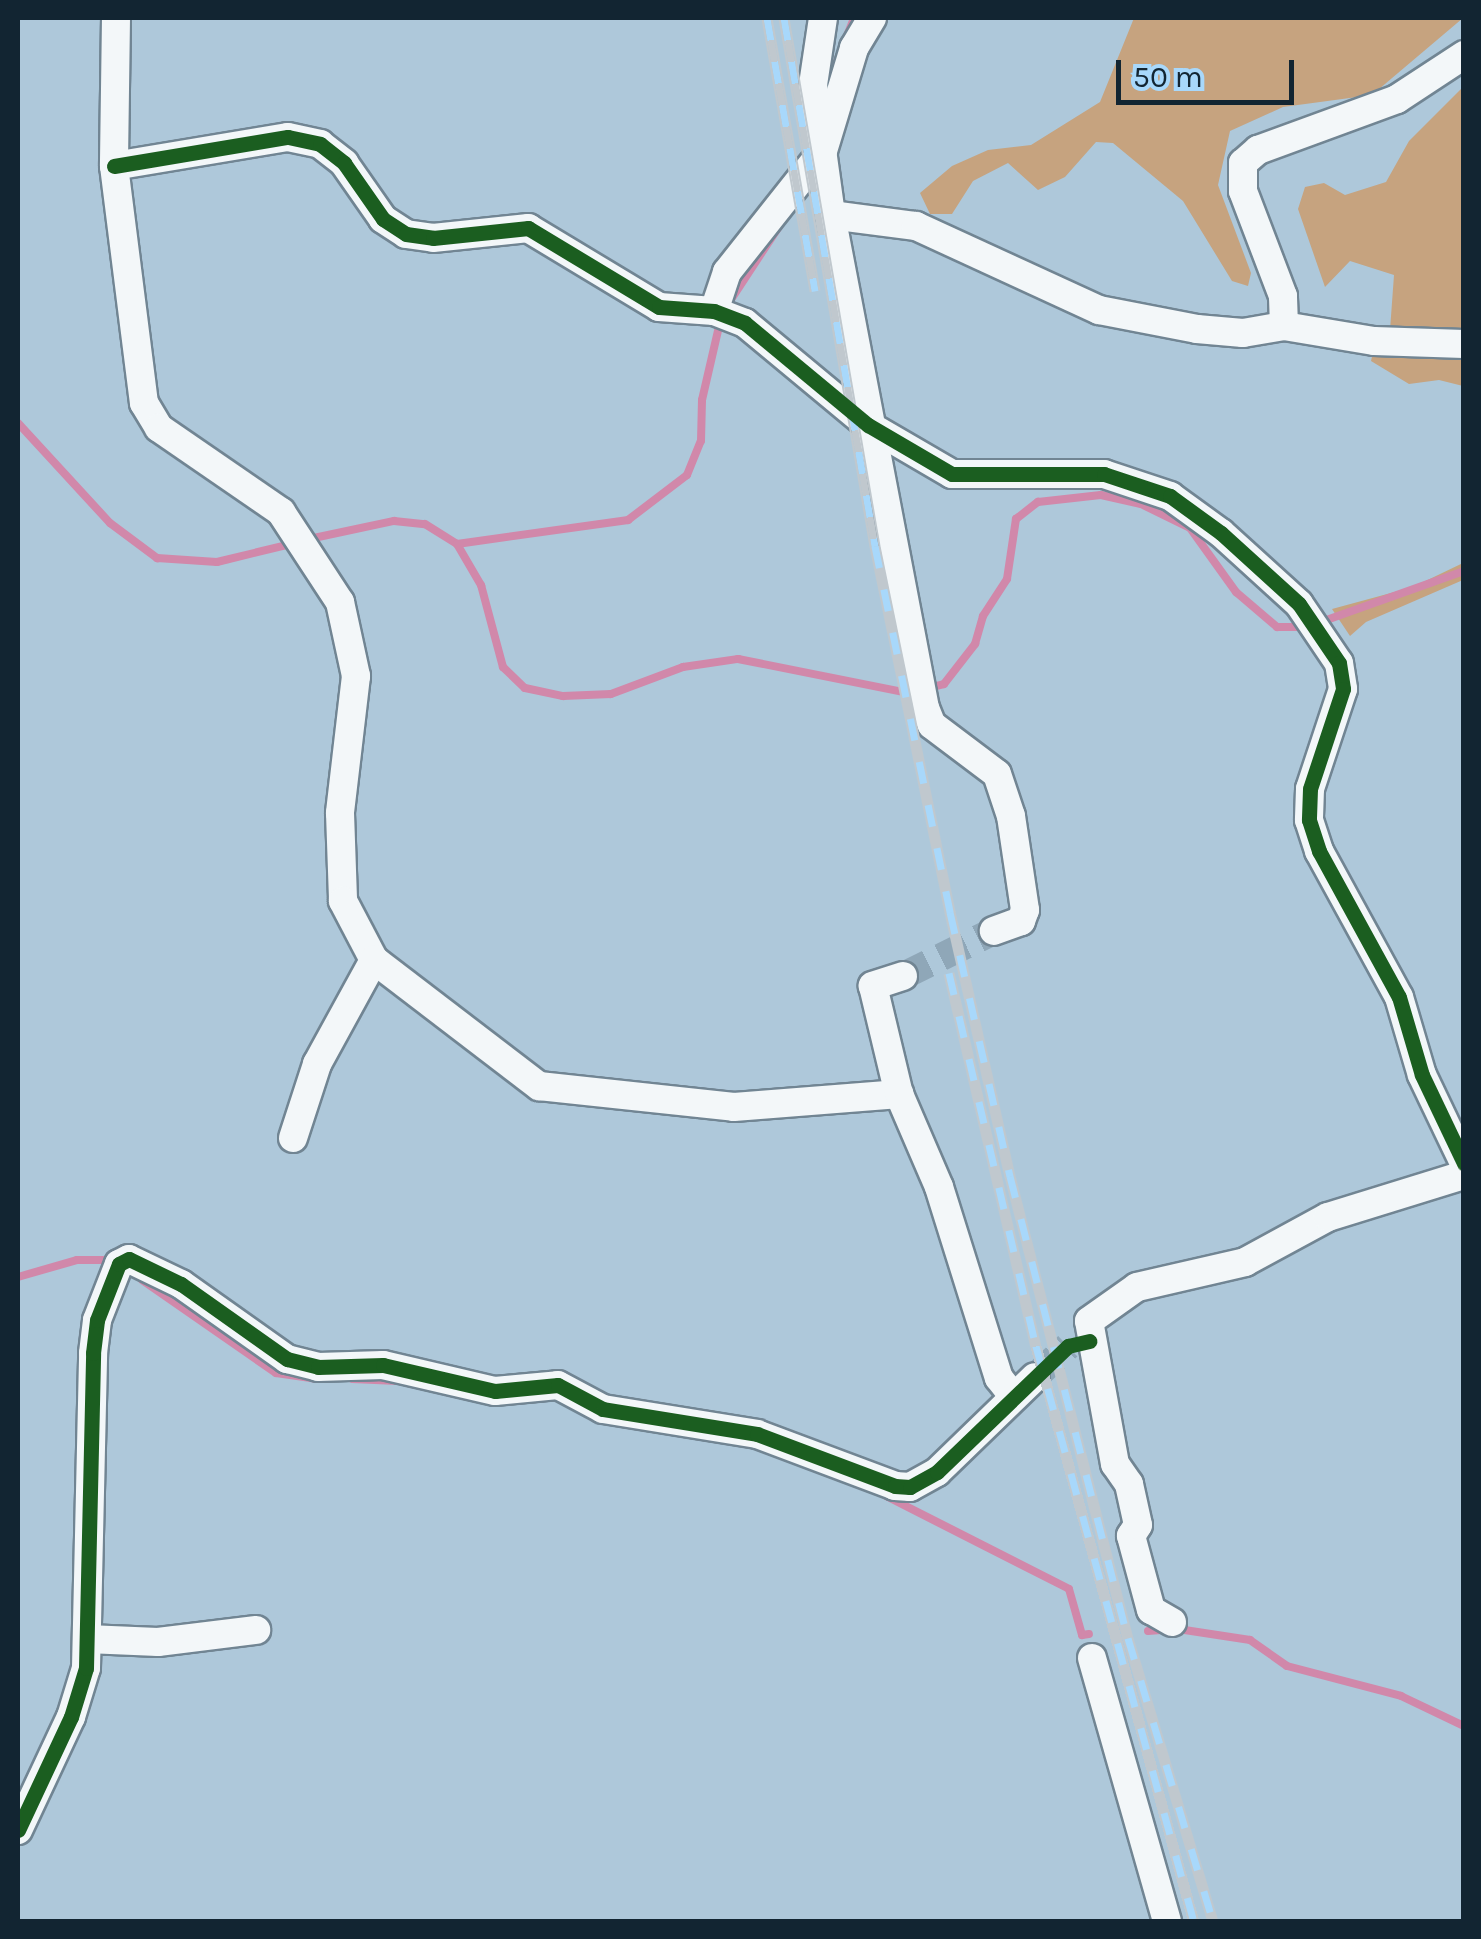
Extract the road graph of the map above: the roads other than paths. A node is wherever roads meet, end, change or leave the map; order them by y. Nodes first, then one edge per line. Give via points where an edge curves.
1 (116, 18) edge
2 (823, 18) edge
3 (872, 18) edge
4 (1464, 55) edge
5 (823, 151) junction
6 (114, 166) junction
7 (831, 215) junction
8 (714, 311) junction
9 (1284, 326) junction
10 (1464, 344) edge
11 (868, 425) junction
12 (994, 931) tunnel mouth
13 (374, 960) junction
14 (903, 976) tunnel mouth
15 (899, 1094) junction
16 (292, 1138) dead end
17 (1464, 1163) edge
18 (1464, 1175) edge
19 (1172, 1622) dead end
20 (256, 1630) dead end
21 (86, 1640) junction
22 (1092, 1658) dead end
23 (18, 1830) edge
24 (1167, 1922) edge

1 - 6 street
2 - 5 street via 813,84
3 - 5 street via 854,48
4 - 9 street via 1397,99 1258,150 1243,162 1242,192 1283,296
5 - 7 street
5 - 8 street via 728,272
6 - 8 street via 288,137 320,144 344,163 383,219 406,234 432,238 528,228 659,307
6 - 13 street via 144,402 160,428 294,527 340,602 356,676 340,813 343,900
7 - 9 street via 916,226 1099,310 1243,333
7 - 11 street
8 - 11 street via 744,323
9 - 10 street via 1374,341
11 - 12 street via 924,708 932,725 984,763 1005,788 1024,910 1021,921
11 - 17 street via 952,474 1104,474 1146,484 1221,533 1320,628 1343,689 1310,788 1309,820 1319,851 1399,997 1422,1075
13 - 15 street via 539,1086 734,1107
13 - 16 street via 316,1064
14 - 15 street via 873,986
15 - 21 street via 938,1187 999,1378 1025,1387 937,1472 910,1487 895,1486 756,1434 603,1409 558,1386 495,1391 396,1367 318,1367 288,1359 181,1284 129,1259 119,1264 97,1320 93,1352
18 - 19 street via 1328,1216 1245,1262 1137,1288 1090,1320 1078,1343 1115,1464 1129,1484 1138,1525 1131,1536 1151,1610
20 - 21 street via 158,1642
21 - 23 street via 81,1691
22 - 24 street

